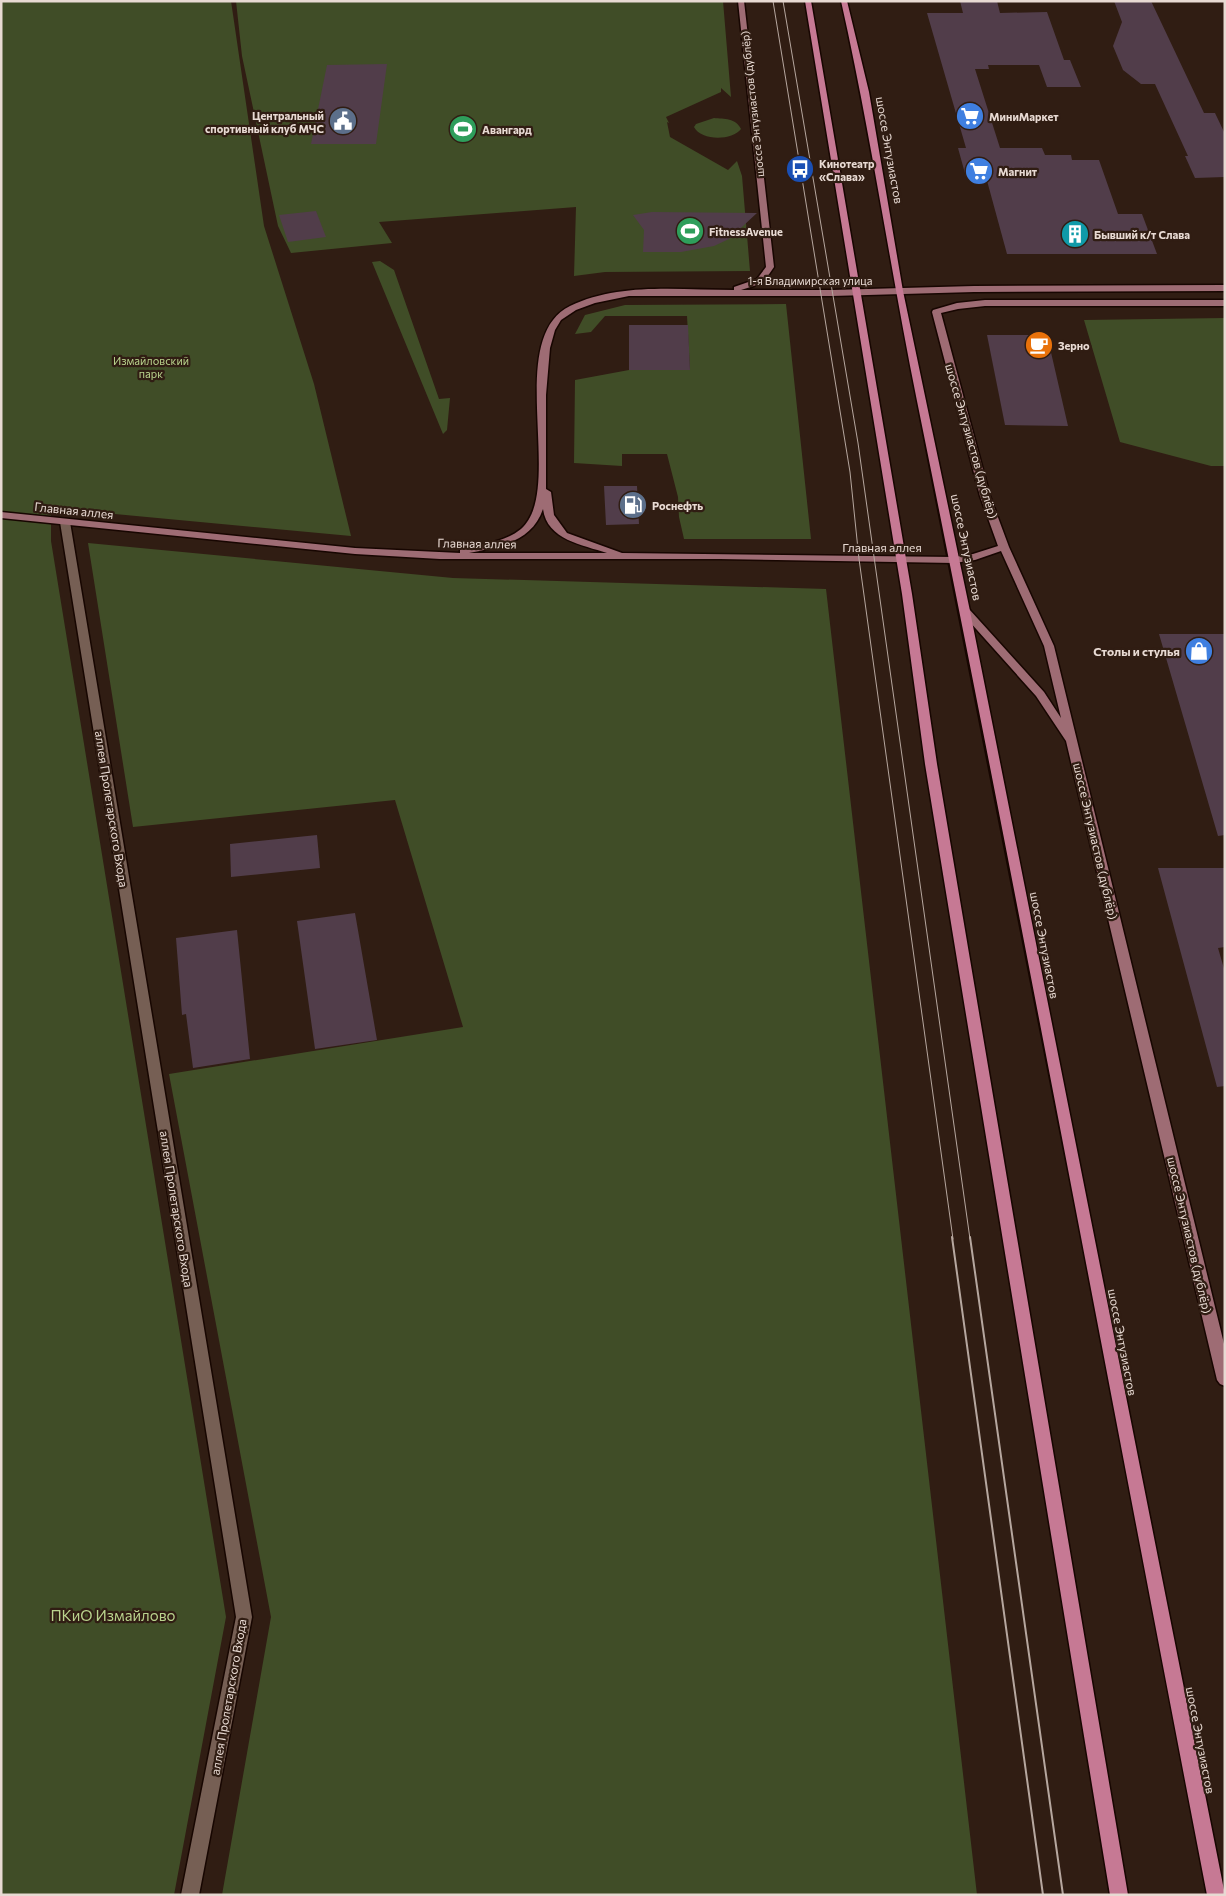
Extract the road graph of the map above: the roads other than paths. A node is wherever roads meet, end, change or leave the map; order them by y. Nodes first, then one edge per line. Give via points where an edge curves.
1 (741, 1) edge
2 (808, 1) edge
3 (844, 1) edge
4 (1225, 288) edge
5 (900, 291) junction
6 (720, 293) junction
7 (857, 293) junction
8 (1225, 303) edge
9 (543, 472) junction
10 (1, 515) edge
11 (65, 522) junction
12 (1004, 547) junction
13 (440, 556) junction
14 (629, 557) junction
15 (900, 560) junction
16 (954, 560) junction
17 (965, 612) junction
18 (1073, 746) junction
19 (1225, 1380) edge
20 (190, 1895) edge
21 (1119, 1895) edge
22 (1216, 1895) edge

1 - 6 main road, шоссе Энтузиастов (дублёр) via 770,267 760,281 746,288
2 - 7 main road
3 - 5 main road, шоссе Энтузиастов via 865,92
4 - 5 main road, 1-я Владимирская улица
5 - 7 main road, 1-я Владимирская улица
5 - 16 main road, шоссе Энтузиастов
6 - 7 main road, 1-я Владимирская улица
6 - 9 main road, 1-я Владимирская улица via 629,293 603,297 557,318 549,334 542,373
7 - 15 main road
8 - 12 main road, шоссе Энтузиастов (дублёр) via 986,303 936,312 985,496
9 - 13 main road, 1-я Владимирская улица via 539,512 519,534 489,545
9 - 14 main road, 1-я Владимирская улица via 550,515 563,535
10 - 11 main road, Главная аллея
11 - 13 main road, Главная аллея via 355,551
11 - 20 street, аллея Пролетарского Входа via 244,1618
12 - 16 main road, Главная аллея
12 - 18 main road, шоссе Энтузиастов (дублёр) via 1050,646
13 - 14 main road, Главная аллея
14 - 15 main road, Главная аллея
15 - 16 main road, Главная аллея
15 - 21 main road
16 - 17 main road, шоссе Энтузиастов
17 - 18 main road via 1040,694
17 - 22 main road, шоссе Энтузиастов
18 - 19 main road, шоссе Энтузиастов (дублёр)

